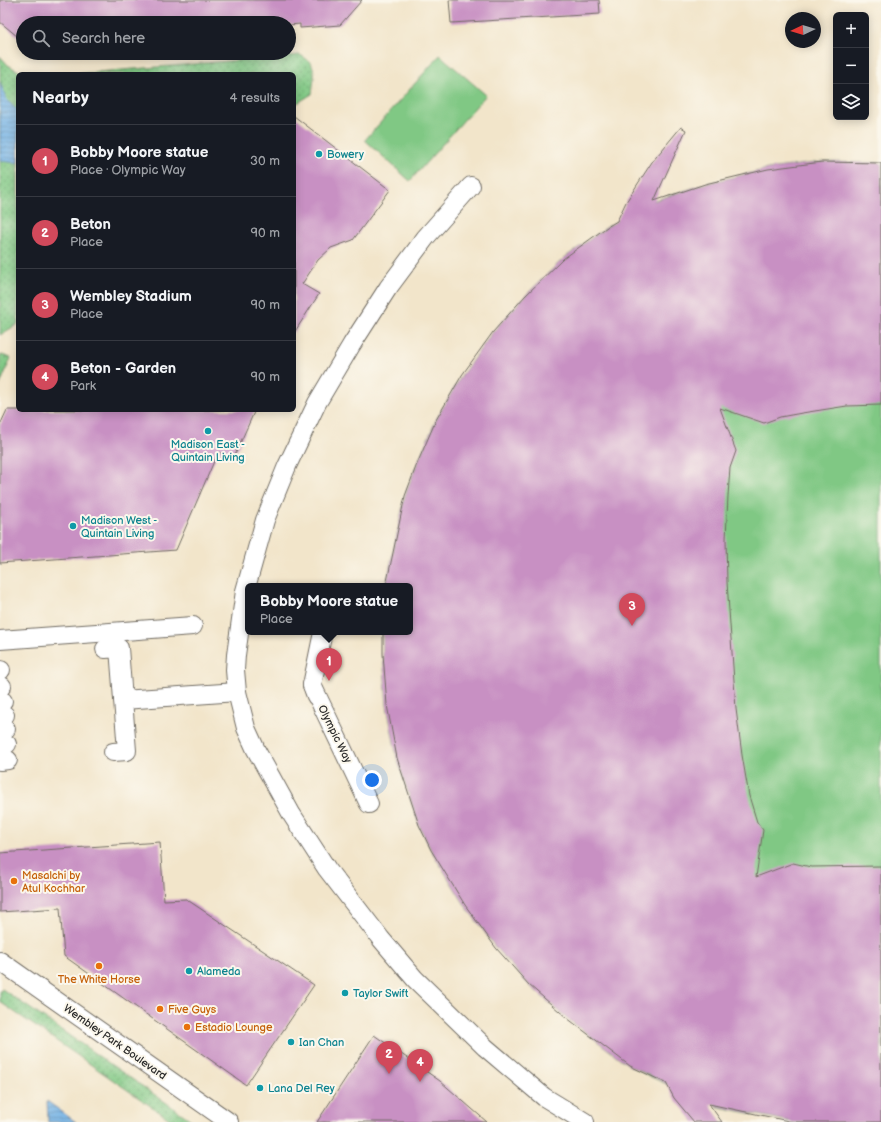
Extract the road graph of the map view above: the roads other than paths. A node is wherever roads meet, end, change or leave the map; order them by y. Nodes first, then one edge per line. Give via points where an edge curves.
1 (471, 186) dead end
2 (248, 583) edge
3 (245, 592) edge
4 (193, 626) dead end
5 (322, 637) dead end
6 (0, 640) edge
7 (312, 685) junction
8 (237, 692) junction
9 (115, 700) dead end
10 (333, 736) dead end
11 (369, 804) dead end
12 (0, 961) edge
13 (230, 1122) edge
14 (585, 1122) edge

1 - 2 street via 426,237 388,288 317,403 265,520
3 - 8 street via 236,656
4 - 6 street
5 - 7 street
7 - 10 street, Olympic Way
7 - 11 street, Olympic Way
8 - 9 street
8 - 14 street via 246,728 292,815 327,869 381,939 415,979 485,1048 544,1098
12 - 13 street, Wembley Park Boulevard

